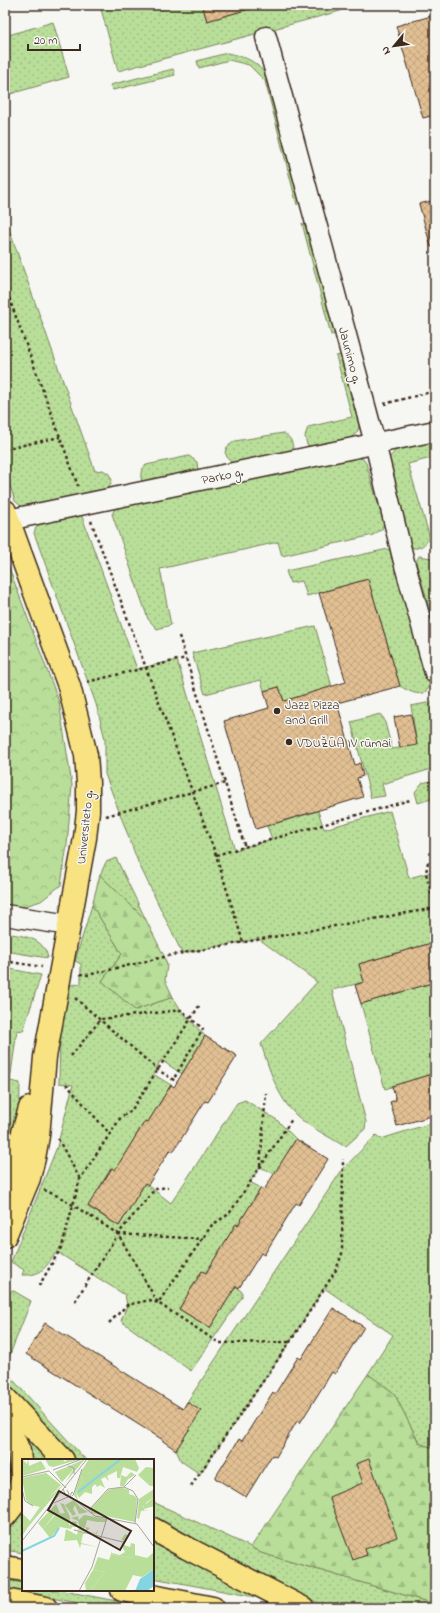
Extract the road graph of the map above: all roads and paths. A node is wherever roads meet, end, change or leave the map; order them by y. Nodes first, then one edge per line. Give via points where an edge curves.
1 (266, 37) dead end
2 (5, 287) edge
3 (435, 391) edge
4 (366, 409) junction
5 (435, 431) edge
6 (60, 437) junction
7 (375, 443) junction
8 (5, 449) edge
9 (84, 504) junction
10 (7, 516) edge
11 (179, 636) dead end
12 (186, 658) junction
13 (146, 667) junction
14 (435, 673) edge
15 (69, 686) junction
16 (225, 783) junction
17 (193, 793) junction
18 (410, 800) dead end
19 (106, 816) dead end
20 (245, 847) junction
21 (216, 855) junction
22 (428, 862) dead end
23 (435, 908) edge
24 (5, 915) edge
25 (69, 925) junction
26 (243, 942) junction
27 (5, 960) edge
28 (62, 970) junction
29 (74, 997) dead end
30 (199, 1006) dead end
31 (190, 1018) junction
32 (101, 1019) junction
33 (71, 1056) dead end
34 (45, 1057) junction
35 (158, 1070) junction
36 (173, 1080) junction
37 (177, 1082) dead end
38 (66, 1084) dead end
39 (266, 1093) dead end
40 (292, 1119) dead end
41 (55, 1133) dead end
42 (110, 1134) junction
43 (343, 1159) dead end
44 (260, 1167) junction
45 (80, 1179) junction
46 (26, 1183) junction
47 (5, 1185) edge
48 (168, 1187) dead end
49 (73, 1206) junction
50 (118, 1234) junction
51 (5, 1236) edge
52 (203, 1239) junction
53 (38, 1286) dead end
54 (75, 1300) dead end
55 (158, 1303) junction
56 (109, 1323) dead end
57 (290, 1342) junction
58 (5, 1398) edge
59 (5, 1423) edge
60 (62, 1459) edge
61 (191, 1486) dead end
62 (5, 1516) edge
63 (154, 1530) edge
64 (5, 1567) edge
65 (22, 1570) edge
66 (127, 1591) edge
67 (5, 1600) edge
68 (46, 1608) edge
69 (213, 1608) edge
70 (303, 1608) edge

1 - 4 street, Jaunimo g.
2 - 6 path
3 - 4 path
4 - 7 street, Jaunimo g.
5 - 7 street, Parko g.
6 - 8 path
6 - 9 path
7 - 9 street, Parko g.
7 - 14 street, Jaunimo g.
9 - 10 street, Parko g.
9 - 13 path
10 - 15 main road, Universiteto g.
11 - 12 path
12 - 13 path
12 - 16 path
13 - 15 path
13 - 17 path
15 - 25 main road, Universiteto g. via 86,755 88,783 85,838
16 - 17 path
16 - 20 path
17 - 19 path
17 - 21 path
18 - 20 path
20 - 21 path
21 - 26 path
22 - 23 path via 426,873
23 - 26 path
24 - 25 street
25 - 28 main road, Universiteto g.
26 - 28 path via 172,955 88,976
27 - 28 path
28 - 34 main road, Universiteto g.
29 - 32 path
30 - 31 path
31 - 32 path via 181,1010
31 - 35 path
31 - 36 path via 202,1029
32 - 33 path
32 - 35 path
34 - 46 main road, Universiteto g. via 38,1136
34 - 47 main road, Universiteto g.
35 - 36 path
35 - 42 path via 131,1111 121,1117
36 - 37 path
38 - 42 path
39 - 44 path
40 - 44 path
41 - 45 path
42 - 45 path
43 - 57 path via 342,1254 336,1270
44 - 52 path via 229,1214 212,1225
45 - 49 path
46 - 49 path via 62,1198
46 - 51 main road, Universiteto g.
48 - 50 path via 155,1189
49 - 50 path
49 - 53 path via 62,1246
50 - 52 path
50 - 54 path
50 - 55 path
52 - 55 path
55 - 56 path via 150,1300 128,1305
55 - 57 path via 219,1342
57 - 61 path
58 - 60 main road
59 - 62 main road via 19,1451 22,1479 16,1502
63 - 70 main road
64 - 65 main road
66 - 69 main road
67 - 68 main road

